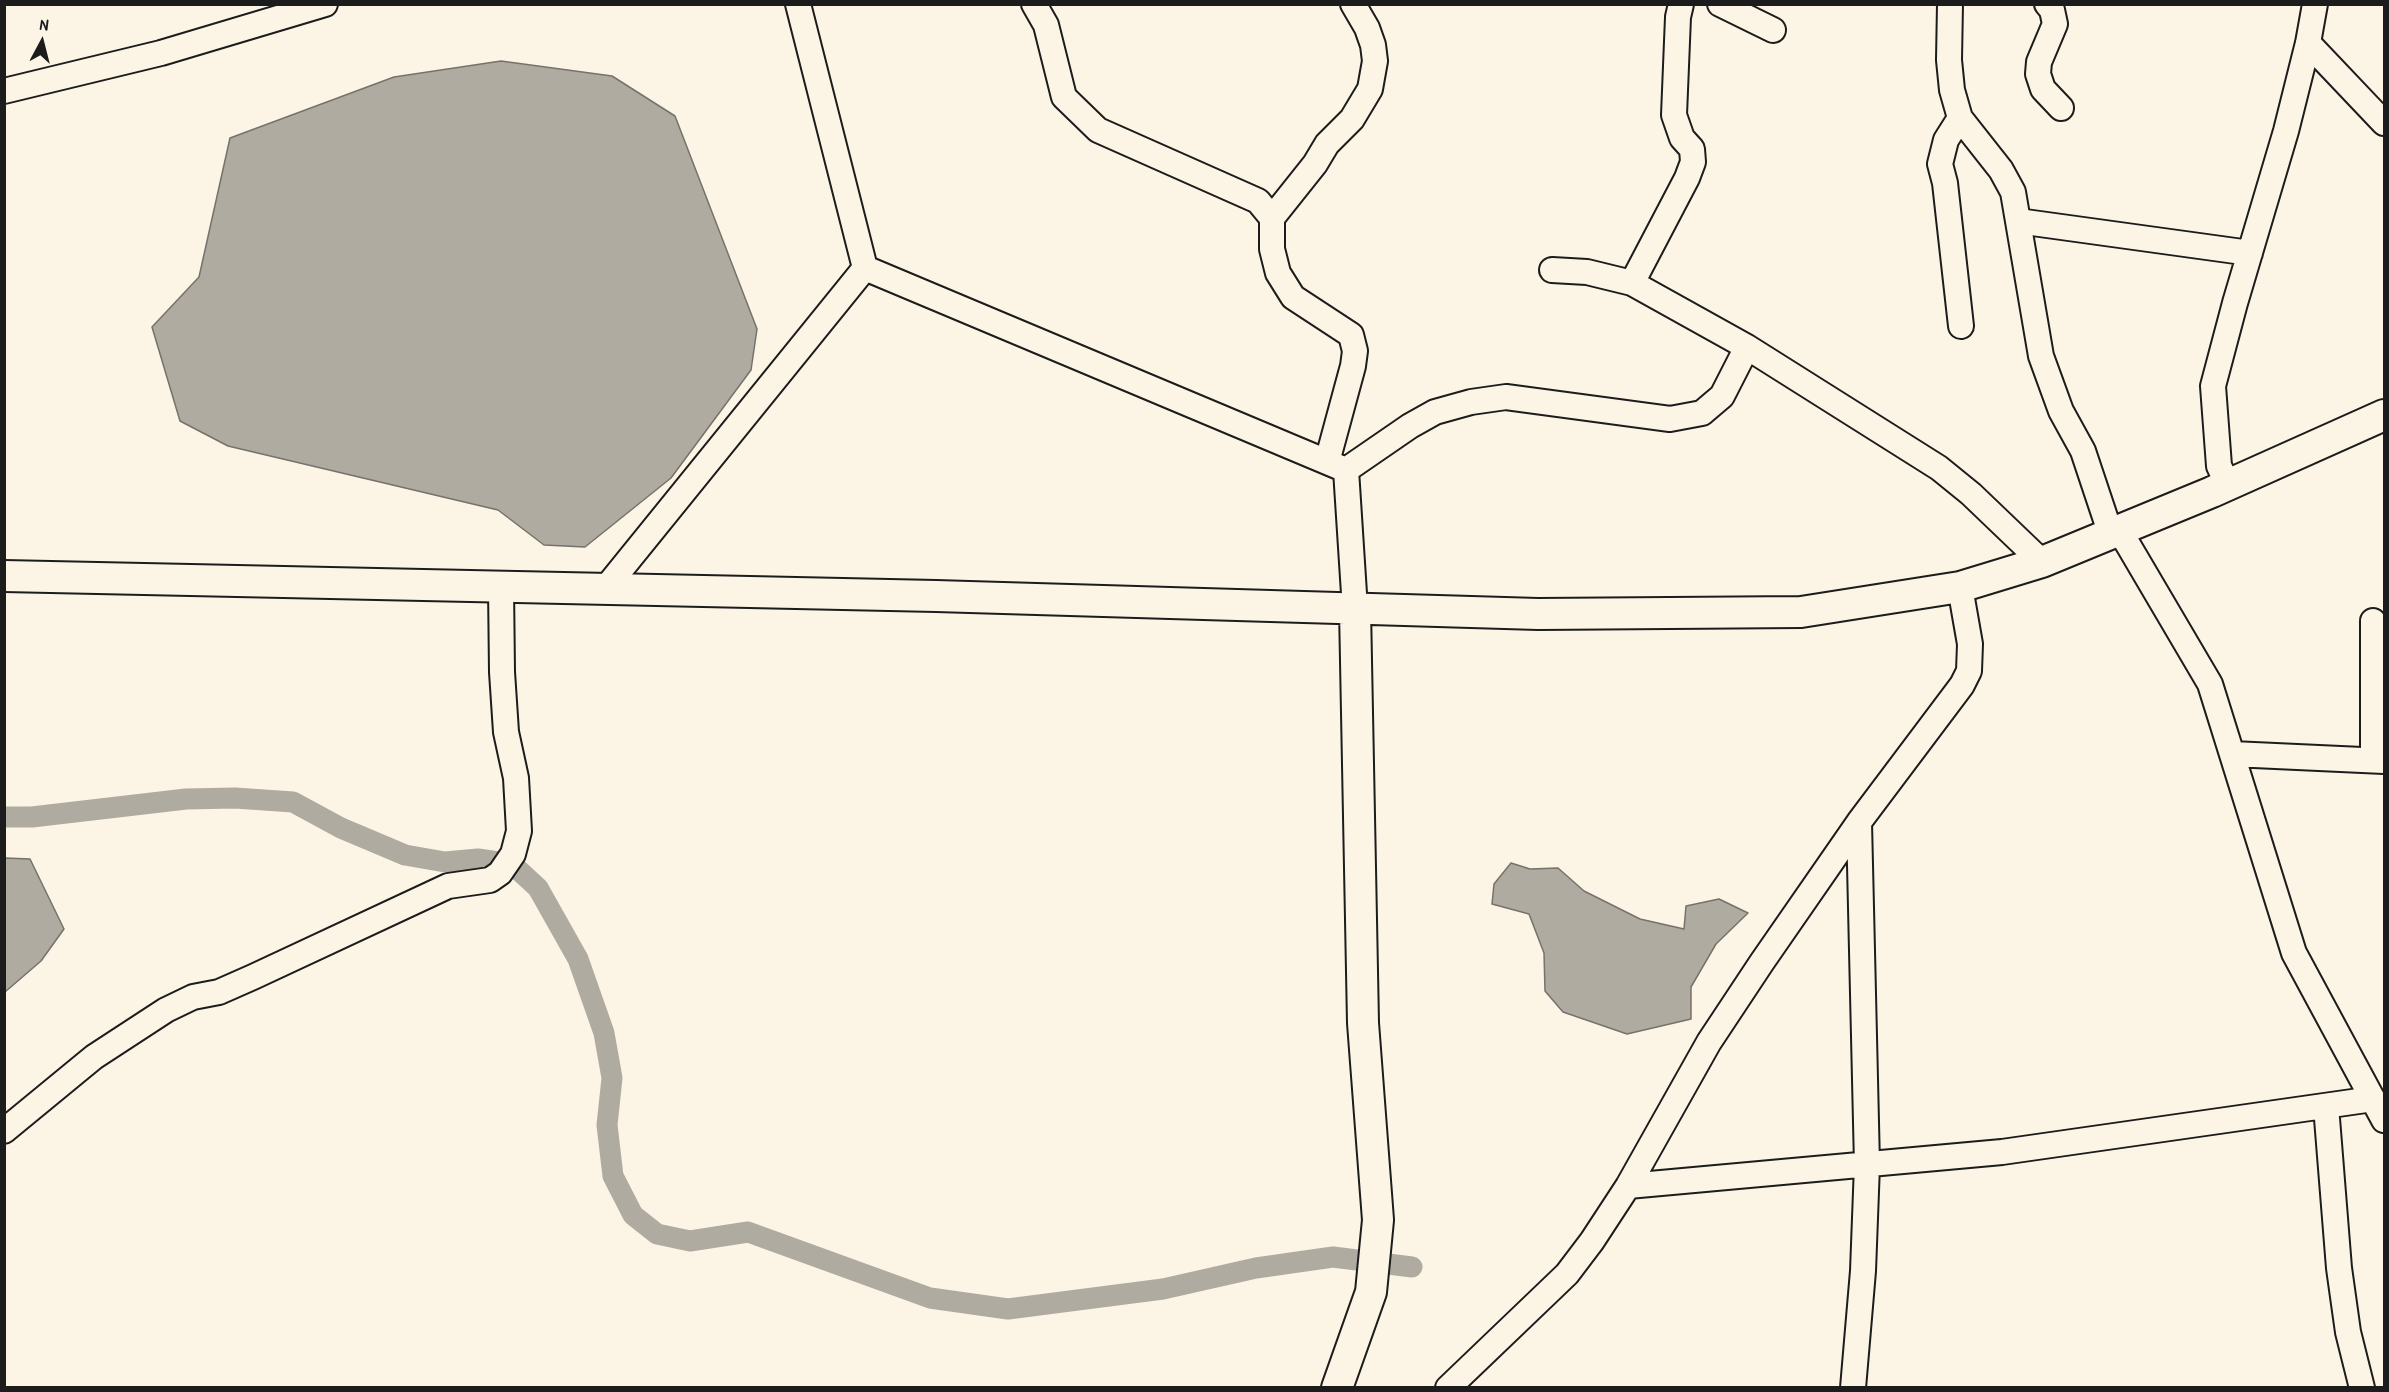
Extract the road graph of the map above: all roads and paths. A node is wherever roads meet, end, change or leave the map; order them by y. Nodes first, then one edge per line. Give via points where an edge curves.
1 (325, 4) edge
2 (798, 4) edge
3 (1034, 4) edge
4 (1353, 4) edge
5 (1681, 4) edge
6 (1720, 4) edge
7 (1950, 4) edge
8 (2047, 4) edge
9 (2315, 4) edge
10 (1773, 30) dead end
11 (2308, 43) junction
12 (4, 91) edge
13 (2061, 108) dead end
14 (1960, 118) junction
15 (2385, 123) edge
16 (1272, 218) junction
17 (2018, 221) junction
18 (2250, 253) junction
19 (865, 268) junction
20 (1552, 270) dead end
21 (1632, 283) junction
22 (1961, 326) dead end
23 (1748, 347) junction
24 (2385, 415) edge
25 (1337, 466) junction
26 (2220, 489) junction
27 (2125, 529) junction
28 (2042, 562) junction
29 (4, 576) edge
30 (501, 587) junction
31 (1960, 587) junction
32 (605, 589) junction
33 (1355, 609) junction
34 (2373, 621) dead end
35 (2379, 682) edge
36 (2232, 754) junction
37 (2379, 761) edge
38 (1859, 822) junction
39 (2373, 1099) junction
40 (2326, 1106) junction
41 (2385, 1120) edge
42 (4, 1131) edge
43 (1867, 1164) junction
44 (1628, 1186) junction
45 (1337, 1388) edge
46 (1448, 1388) edge
47 (1853, 1388) edge
48 (2362, 1388) edge

1 - 12 street via 161,52
2 - 19 street
3 - 16 street via 1046,25 1064,98 1098,130 1258,201
4 - 16 street via 1372,45 1375,61 1370,89 1352,119 1327,144
5 - 21 street via 1674,115 1682,138 1692,149 1693,162
6 - 10 street
7 - 14 street via 1950,70
8 - 13 street via 2055,24 2038,74 2043,89
9 - 11 street
11 - 15 street
11 - 18 street
14 - 17 street via 2001,170 2013,192
14 - 22 street via 1946,141 1940,164 1946,183
16 - 25 street via 1272,249 1278,273 1293,297 1351,335 1355,351
17 - 18 street
17 - 27 street via 2041,356 2061,411
18 - 26 street via 2213,386
19 - 25 street
19 - 32 street
20 - 21 street via 1587,272
21 - 23 street
23 - 25 street via 1722,396 1702,413 1670,419 1506,397 1471,402 1435,412
23 - 28 street via 1939,468
24 - 26 main road
25 - 33 street
26 - 27 main road
27 - 28 main road
27 - 36 street via 2210,684
28 - 31 main road
29 - 30 main road
30 - 32 main road
30 - 42 street via 505,722 516,778 519,831 506,863 490,880 448,886 219,992 193,997 166,1010 93,1057
31 - 33 main road via 1801,612 1538,614
31 - 38 street via 1970,644 1969,670 1962,685
32 - 33 main road
33 - 45 main road via 1363,1023 1378,1220 1371,1292
34 - 35 street
35 - 37 street
36 - 37 street
36 - 39 street via 2294,953
38 - 43 street
38 - 44 street via 1709,1042
39 - 40 street
39 - 41 street
40 - 43 street via 2002,1152
40 - 48 street via 2339,1268 2348,1332
43 - 44 street
43 - 47 street
44 - 46 street via 1567,1274

